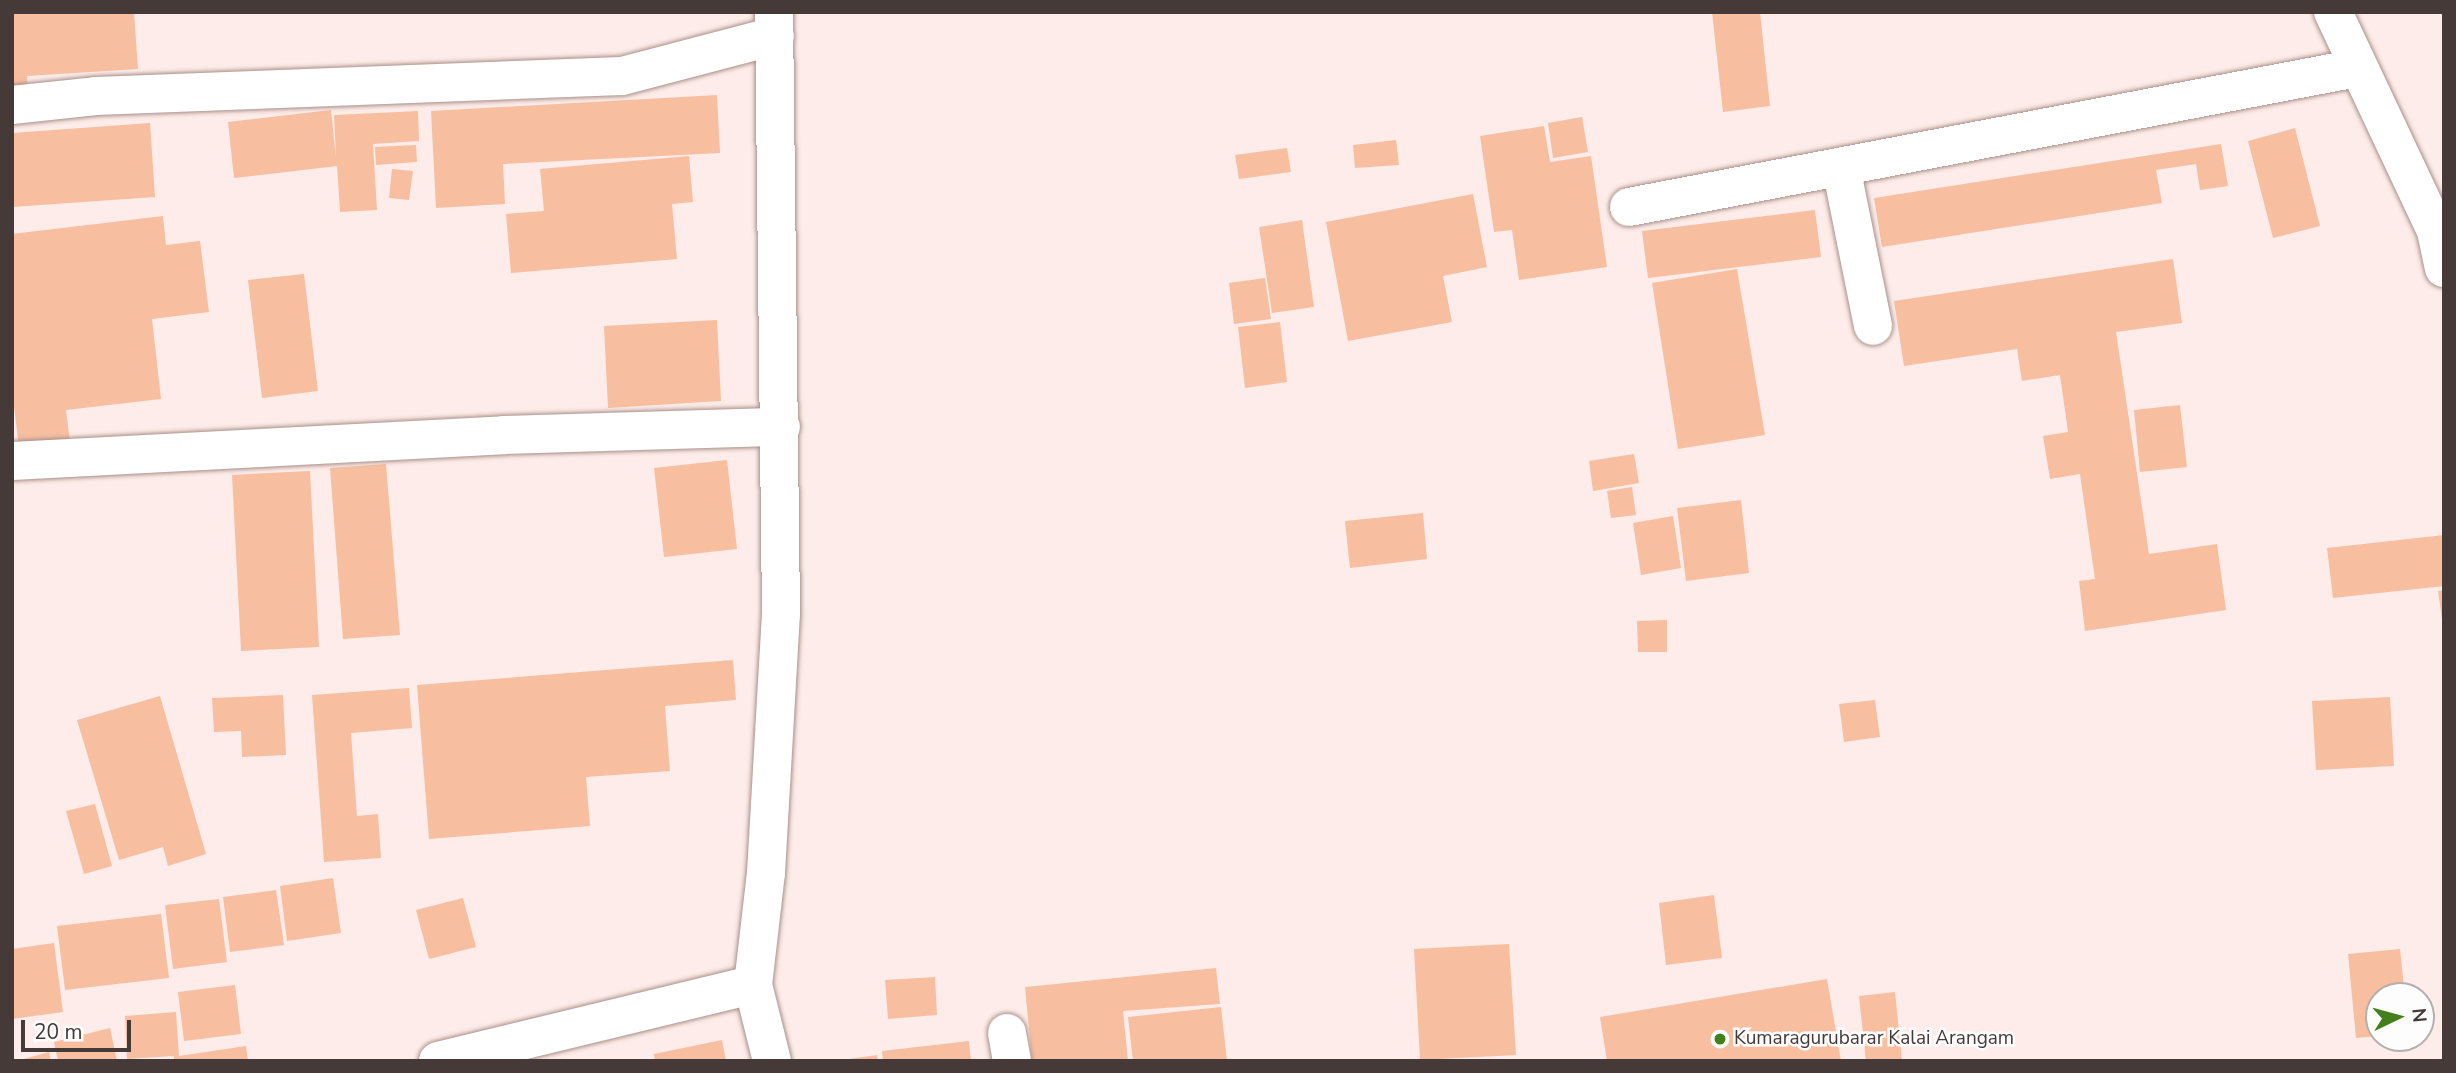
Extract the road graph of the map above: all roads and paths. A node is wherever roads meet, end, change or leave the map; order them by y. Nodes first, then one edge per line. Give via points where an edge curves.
1 (2333, 12) edge
2 (775, 24) edge
3 (2357, 68) junction
4 (12, 105) edge
5 (1841, 167) junction
6 (1629, 207) dead end
7 (2444, 268) edge
8 (1873, 326) dead end
9 (781, 427) junction
10 (12, 461) edge
11 (753, 985) junction
12 (551, 1047) edge
13 (438, 1061) edge
14 (772, 1061) edge

1 - 3 street
2 - 4 street via 622,76 96,96
2 - 9 street
3 - 5 street
3 - 7 street via 2436,231
5 - 6 street
5 - 8 street
9 - 10 street via 504,435
9 - 11 street via 781,614 765,873
11 - 12 street
11 - 14 street
12 - 13 street

